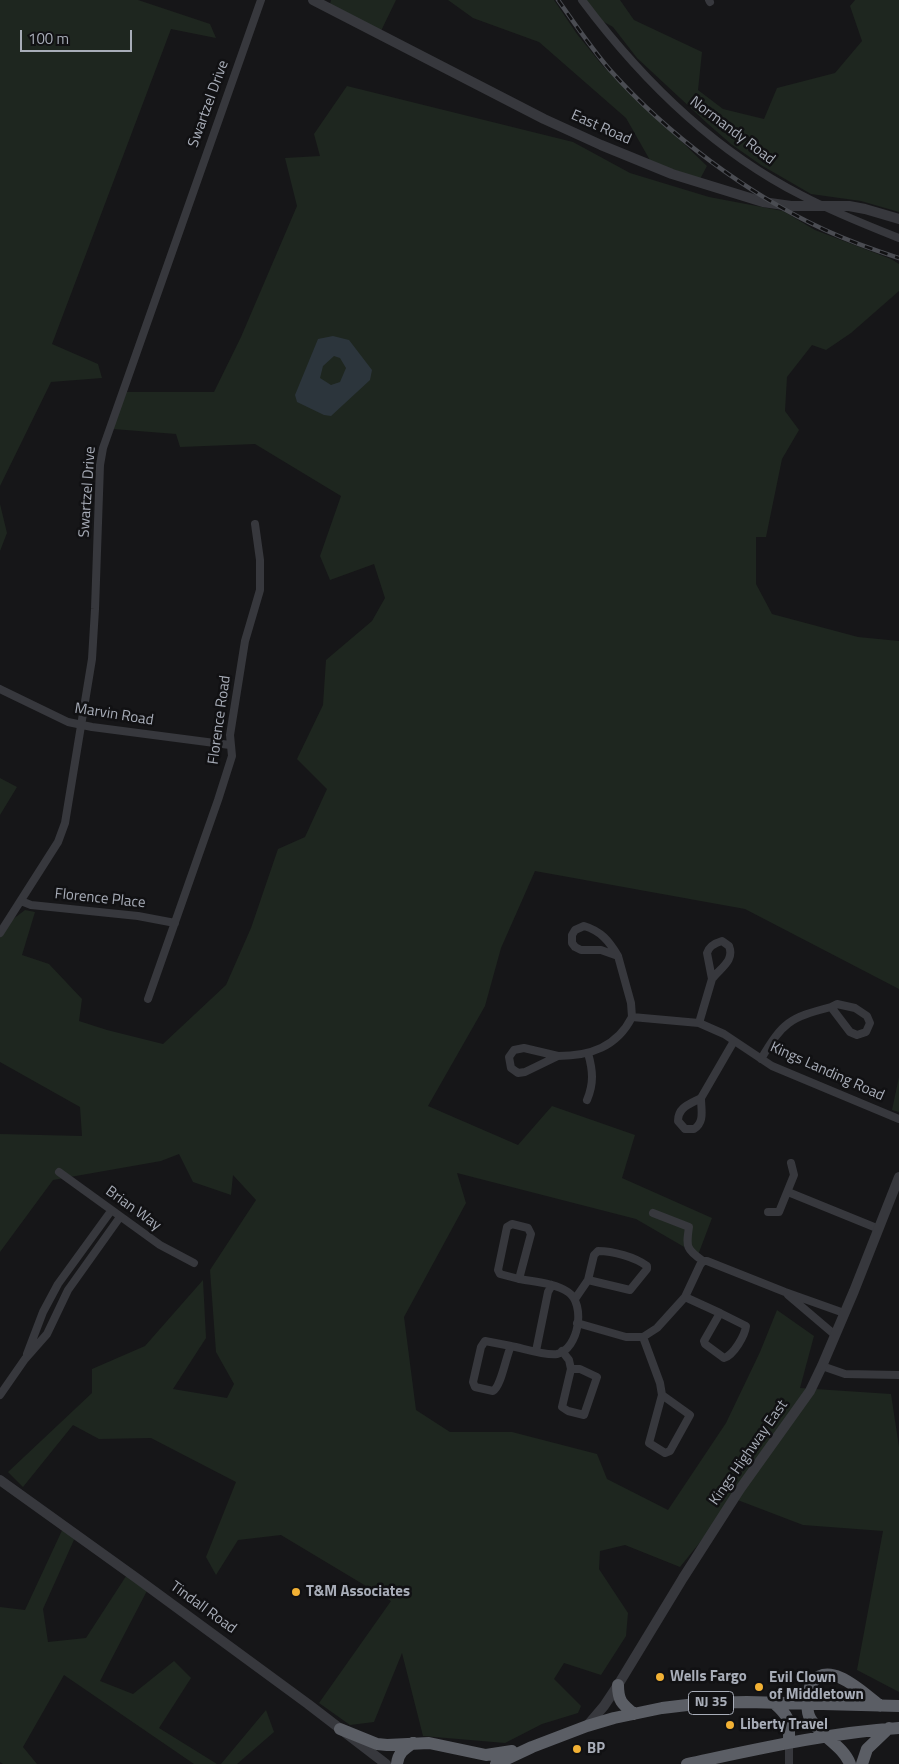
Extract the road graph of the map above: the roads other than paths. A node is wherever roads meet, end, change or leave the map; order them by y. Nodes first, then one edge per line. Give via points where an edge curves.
1 (261, 0) edge
2 (313, 0) edge
3 (582, 0) edge
4 (822, 206) junction
5 (899, 219) edge
6 (899, 238) edge
7 (255, 524) dead end
8 (0, 689) edge
9 (81, 725) junction
10 (230, 745) junction
11 (21, 901) junction
12 (175, 923) junction
13 (0, 933) edge
14 (618, 956) junction
15 (712, 978) junction
16 (148, 1000) dead end
17 (831, 1007) junction
18 (632, 1017) junction
19 (698, 1023) junction
20 (734, 1041) junction
21 (588, 1053) junction
22 (558, 1056) junction
23 (761, 1059) junction
24 (701, 1098) dead end
25 (587, 1100) dead end
26 (899, 1119) edge
27 (792, 1163) dead end
28 (59, 1172) dead end
29 (899, 1177) edge
30 (788, 1192) junction
31 (112, 1211) junction
32 (768, 1212) dead end
33 (653, 1213) dead end
34 (120, 1217) junction
35 (879, 1229) junction
36 (75, 1259) junction
37 (703, 1261) junction
38 (194, 1263) dead end
39 (85, 1266) junction
40 (519, 1279) junction
41 (588, 1280) junction
42 (552, 1286) junction
43 (785, 1292) junction
44 (50, 1297) junction
45 (685, 1297) junction
46 (575, 1299) junction
47 (61, 1303) junction
48 (720, 1313) junction
49 (844, 1314) junction
50 (577, 1323) junction
51 (835, 1335) junction
52 (643, 1337) junction
53 (511, 1346) junction
54 (536, 1351) junction
55 (562, 1351) junction
56 (25, 1359) junction
57 (822, 1366) junction
58 (571, 1369) junction
59 (899, 1375) edge
60 (0, 1395) edge
61 (662, 1395) junction
62 (0, 1480) edge
63 (618, 1685) junction
64 (774, 1703) junction
65 (808, 1704) junction
66 (880, 1706) junction
67 (899, 1706) edge
68 (634, 1714) junction
69 (587, 1726) junction
70 (894, 1728) edge
71 (340, 1729) junction
72 (824, 1736) junction
73 (789, 1742) junction
74 (413, 1744) junction
75 (532, 1747) junction
76 (386, 1764) edge
77 (397, 1764) edge
78 (496, 1764) edge
79 (688, 1764) edge
80 (789, 1764) edge
81 (850, 1764) edge
82 (862, 1764) edge

1 - 9 street, Swartzel Drive via 103,448 92,659
2 - 4 street, East Road via 544,119 663,170 763,202
3 - 4 street, Normandy Road via 637,68 681,111 763,173
4 - 5 street, East Road via 849,206
4 - 6 street, Normandy Road
7 - 10 street, Florence Road via 260,590 245,641
8 - 9 street, Marvin Road via 68,722
9 - 10 street, Marvin Road
9 - 11 street, Swartzel Drive via 62,832
10 - 12 street, Florence Road via 232,756
11 - 12 street, Florence Place via 31,905
11 - 13 street, Swartzel Drive
12 - 16 street, Florence Road
14 - 14 street via 608,940 597,931 580,927 572,935 572,943 578,950 601,950
14 - 18 street
15 - 15 street via 708,949 722,941 729,946 731,956
15 - 19 street
17 - 17 street via 837,1004 863,1012 869,1020 869,1028 863,1034 854,1035
17 - 23 street via 804,1014 784,1026
18 - 19 street, Kings Landing Road
18 - 21 street via 615,1039
19 - 20 street, Kings Landing Road
20 - 23 street, Kings Landing Road
20 - 24 street
21 - 22 street
21 - 25 street via 592,1086
22 - 22 street via 519,1049 511,1053 509,1064 514,1071 522,1073
23 - 26 street, Kings Landing Road via 793,1076
27 - 30 street via 794,1175
28 - 31 street, Brian Way
29 - 35 street, Kings Highway East
30 - 32 street via 779,1212
30 - 35 street
31 - 34 street, Brian Way
31 - 36 street
33 - 37 street via 688,1226 688,1248
34 - 38 street, Brian Way via 160,1245
34 - 39 street
35 - 49 street, Kings Highway East
36 - 39 street
36 - 44 street
37 - 43 street
37 - 45 street
39 - 47 street
40 - 40 street via 531,1234 528,1228 512,1224 507,1227 498,1270 500,1274
40 - 42 street
41 - 41 street via 598,1251 635,1259 647,1266 630,1290
41 - 46 street
42 - 46 street via 569,1292
42 - 54 street
43 - 49 street
43 - 51 street
44 - 47 street
44 - 56 street
45 - 48 street
45 - 52 street via 657,1328
46 - 50 street
47 - 56 street via 47,1334
48 - 48 street via 746,1326 729,1357 724,1358 704,1341
49 - 51 street, Kings Highway East
50 - 52 street via 626,1337
50 - 55 street via 572,1341
51 - 57 street, Kings Highway East
52 - 61 street
53 - 53 street via 496,1389 474,1385 483,1342
53 - 54 street
54 - 55 street via 557,1354
55 - 58 street
56 - 60 street
57 - 59 street via 845,1374
57 - 63 street, Kings Highway East via 805,1399 740,1489
58 - 58 street via 580,1369 597,1377 584,1414 562,1407
61 - 61 street via 690,1415 670,1451 665,1453 649,1443
62 - 71 street, Tindall Road
63 - 68 highway via 621,1702
63 - 69 street, Kings Highway East
64 - 65 highway, NJ 35
64 - 68 highway, NJ 35 via 704,1703
64 - 73 highway via 786,1713
65 - 66 highway, NJ 35
65 - 66 highway via 808,1692 813,1683 827,1674 839,1676
65 - 72 highway via 809,1716
66 - 67 highway, NJ 35
68 - 69 highway, NJ 35
69 - 75 highway, NJ 35
70 - 72 highway
70 - 82 highway via 867,1749
71 - 74 highway via 377,1744
71 - 76 street, Tindall Road
72 - 73 highway
72 - 81 highway via 844,1752
73 - 79 highway
73 - 80 street
74 - 75 highway via 437,1744 486,1755
74 - 77 highway via 398,1756
75 - 78 highway, NJ 35

